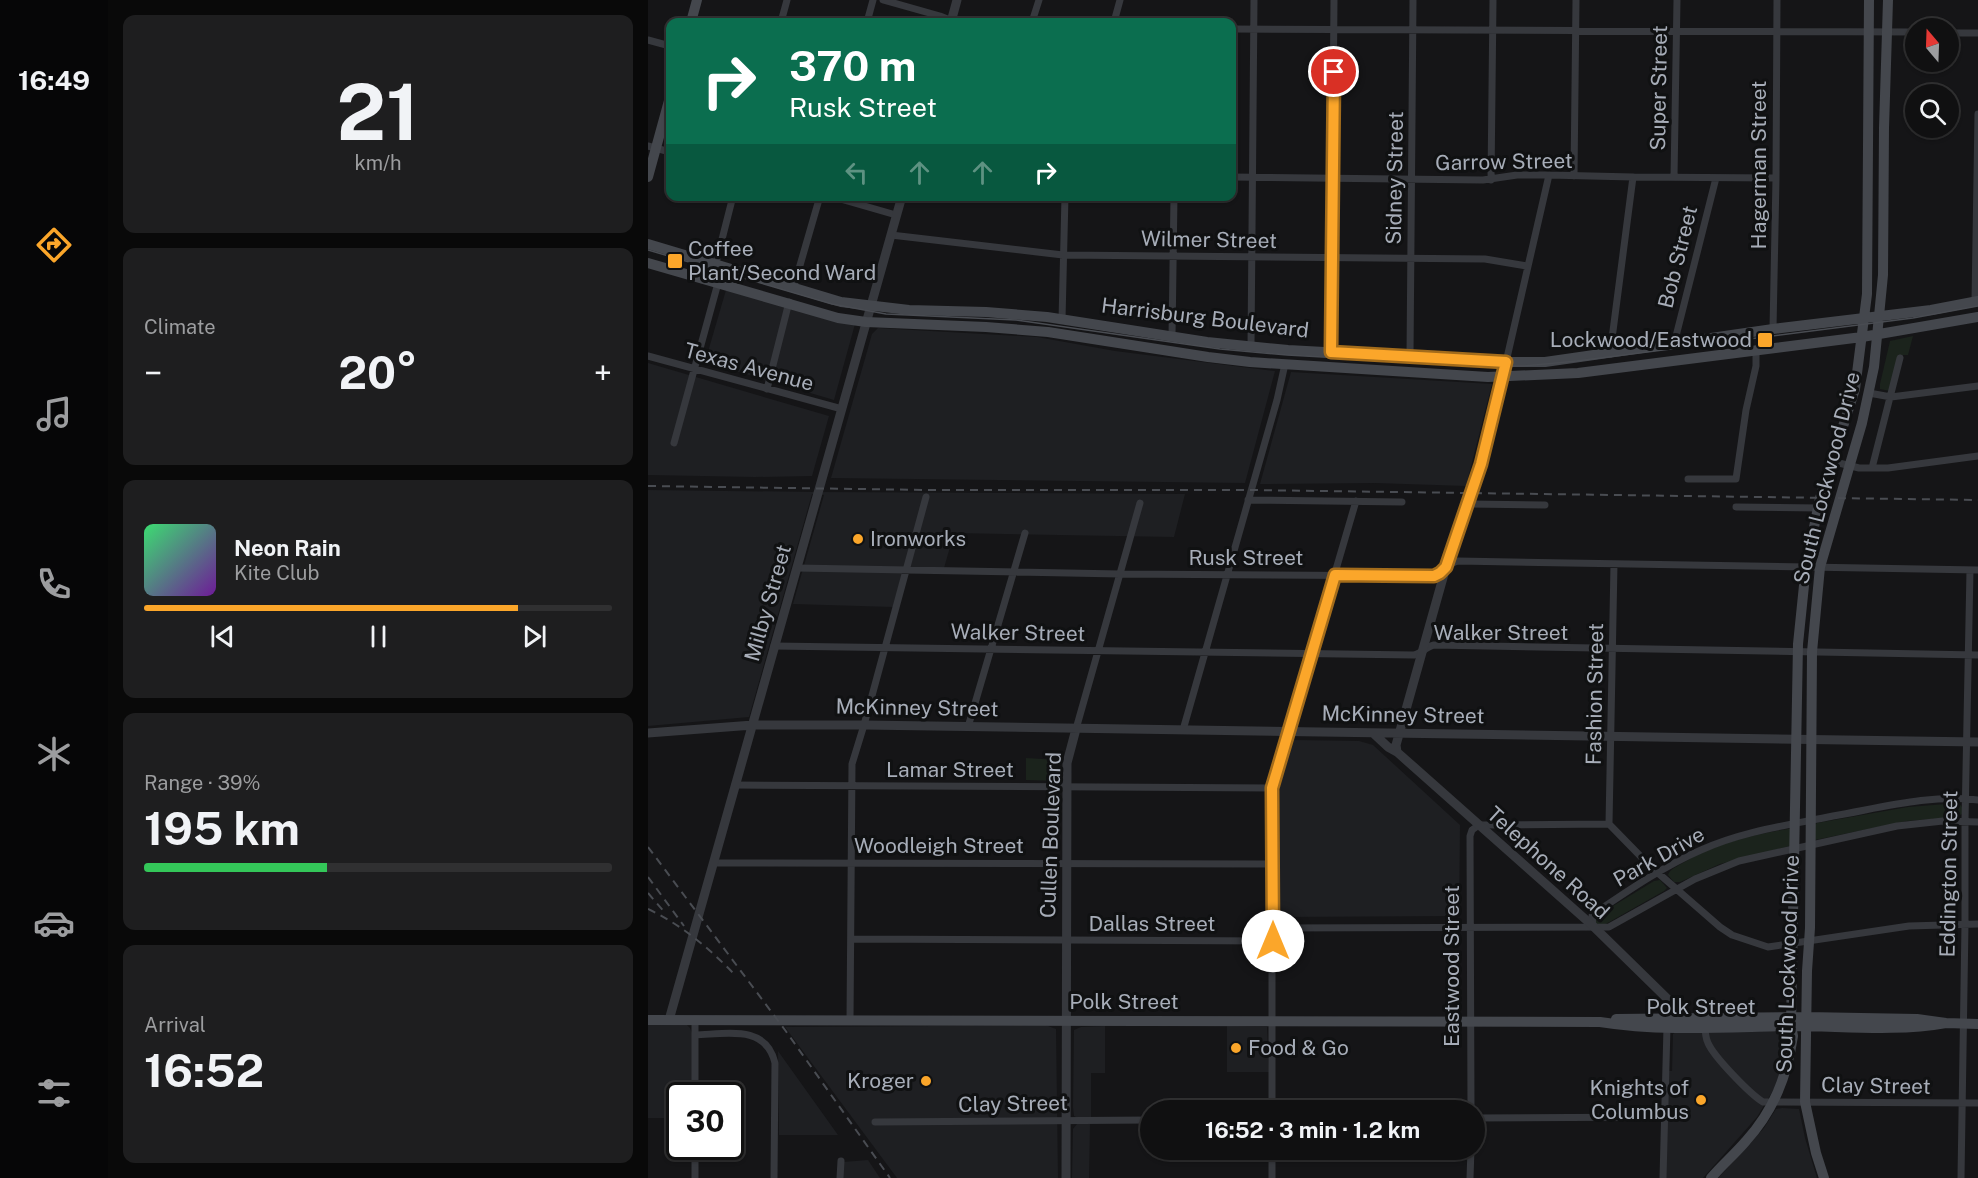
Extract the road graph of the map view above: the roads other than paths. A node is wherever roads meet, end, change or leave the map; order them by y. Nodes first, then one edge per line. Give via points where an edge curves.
1 (697, 0) edge
2 (787, 0) edge
3 (873, 0) edge
4 (883, 0) edge
5 (957, 0) edge
6 (1039, 0) edge
7 (1120, 0) edge
8 (1254, 0) edge
9 (1334, 0) edge
10 (1413, 0) edge
11 (1493, 0) edge
12 (1576, 0) edge
13 (1677, 0) edge
14 (1777, 0) edge
15 (1869, 0) edge
16 (1888, 0) edge
17 (692, 18) edge
18 (782, 18) edge
19 (868, 18) edge
20 (944, 18) edge
21 (953, 18) edge
22 (1033, 18) edge
23 (1115, 18) edge
24 (1236, 29) edge
25 (1254, 29) junction
26 (1334, 30) junction
27 (1677, 30) junction
28 (1413, 31) junction
29 (1493, 31) junction
30 (1575, 31) junction
31 (1776, 32) junction
32 (1887, 32) junction
33 (1905, 32) edge
34 (1868, 33) junction
35 (1959, 33) edge
36 (1978, 33) edge
37 (648, 40) edge
38 (666, 45) edge
39 (666, 108) edge
40 (1978, 114) edge
41 (1868, 128) junction
42 (1884, 128) junction
43 (652, 147) edge
44 (1549, 175) junction
45 (1574, 176) junction
46 (648, 177) edge
47 (1236, 177) edge
48 (1254, 177) junction
49 (1633, 177) junction
50 (1674, 177) junction
51 (1333, 178) junction
52 (1716, 178) junction
53 (1776, 178) junction
54 (1412, 180) junction
55 (1491, 180) junction
56 (732, 201) edge
57 (819, 201) edge
58 (847, 201) edge
59 (900, 201) edge
60 (1065, 201) edge
61 (1174, 201) edge
62 (896, 215) junction
63 (1884, 222) junction
64 (1867, 223) junction
65 (891, 235) junction
66 (648, 244) edge
67 (1063, 255) junction
68 (1173, 257) junction
69 (1253, 257) junction
70 (1332, 259) junction
71 (1411, 259) junction
72 (648, 263) edge
73 (716, 263) junction
74 (1527, 266) junction
75 (718, 283) junction
76 (794, 286) junction
77 (1977, 301) edge
78 (789, 302) junction
79 (871, 306) junction
80 (1880, 317) junction
81 (1978, 317) edge
82 (1865, 319) junction
83 (1062, 320) junction
84 (866, 322) junction
85 (1773, 329) junction
86 (1877, 335) junction
87 (1172, 337) junction
88 (1863, 338) junction
89 (1674, 344) junction
90 (1251, 346) junction
91 (1756, 350) junction
92 (1331, 352) junction
93 (1610, 354) junction
94 (648, 356) edge
95 (1410, 356) junction
96 (1900, 358) dead end
97 (1506, 362) junction
98 (1285, 364) junction
99 (695, 368) junction
100 (1503, 376) junction
101 (1978, 386) edge
102 (767, 388) junction
103 (1869, 393) junction
104 (1891, 397) junction
105 (842, 409) junction
106 (674, 443) dead end
107 (1978, 456) edge
108 (1831, 461) junction
109 (1848, 466) junction
110 (1872, 468) junction
111 (1688, 479) dead end
112 (926, 497) dead end
113 (1248, 500) junction
114 (1356, 501) junction
115 (1402, 502) dead end
116 (1140, 503) dead end
117 (1468, 504) junction
118 (1545, 505) dead end
119 (1736, 507) dead end
120 (1819, 508) junction
121 (1025, 533) dead end
122 (1614, 564) junction
123 (1806, 566) junction
124 (1446, 567) junction
125 (1820, 567) junction
126 (796, 568) junction
127 (906, 570) junction
128 (1974, 570) edge
129 (1014, 572) junction
130 (1120, 574) junction
131 (1227, 574) junction
132 (1335, 575) junction
133 (774, 646) junction
134 (885, 648) junction
135 (991, 649) junction
136 (1423, 650) junction
137 (1611, 650) junction
138 (1099, 651) junction
139 (1797, 651) junction
140 (1206, 652) junction
141 (1812, 652) junction
142 (1313, 653) junction
143 (1970, 655) junction
144 (1978, 655) edge
145 (753, 725) junction
146 (864, 725) junction
147 (968, 727) junction
148 (1076, 729) junction
149 (1183, 730) junction
150 (1290, 732) junction
151 (648, 733) edge
152 (1373, 733) junction
153 (1400, 733) junction
154 (1611, 736) junction
155 (1797, 738) junction
156 (1811, 738) junction
157 (1973, 742) edge
158 (1397, 752) junction
159 (735, 785) junction
160 (851, 785) junction
161 (1066, 787) junction
162 (1272, 788) junction
163 (1966, 799) junction
164 (1978, 800) edge
165 (1811, 821) junction
166 (1965, 821) junction
167 (1978, 822) edge
168 (1609, 824) junction
169 (1795, 824) junction
170 (1479, 825) junction
171 (1811, 846) junction
172 (1795, 849) junction
173 (714, 863) junction
174 (850, 863) junction
175 (1066, 863) junction
176 (1273, 864) junction
177 (1658, 873) junction
178 (1675, 889) junction
179 (1965, 924) junction
180 (1978, 924) edge
181 (1593, 926) junction
182 (1273, 928) junction
183 (1470, 928) junction
184 (852, 939) junction
185 (1066, 940) junction
186 (1273, 941) junction
187 (1809, 941) junction
188 (1793, 944) junction
189 (1665, 997) junction
190 (1687, 1018) junction
191 (648, 1020) edge
192 (669, 1020) junction
193 (695, 1020) junction
194 (850, 1021) junction
195 (1066, 1021) junction
196 (1273, 1021) junction
197 (1470, 1021) junction
198 (1806, 1021) junction
199 (1667, 1022) junction
200 (1791, 1022) junction
201 (1705, 1023) junction
202 (1964, 1024) junction
203 (1978, 1024) edge
204 (695, 1035) junction
205 (695, 1082) edge
206 (1272, 1100) edge
207 (1471, 1100) edge
208 (1773, 1102) junction
209 (1805, 1102) junction
210 (1963, 1103) junction
211 (1978, 1103) edge
212 (1485, 1118) edge
213 (1663, 1118) junction
214 (1066, 1120) junction
215 (1140, 1120) edge
216 (875, 1122) dead end
217 (695, 1160) edge
218 (1272, 1160) edge
219 (1471, 1160) edge
220 (841, 1161) dead end
221 (695, 1178) edge
222 (774, 1178) edge
223 (840, 1178) edge
224 (1066, 1178) edge
225 (1272, 1178) edge
226 (1470, 1178) edge
227 (1663, 1178) edge
228 (1711, 1178) edge
229 (1824, 1178) edge
230 (1961, 1178) edge

1 - 17 main road
2 - 18 street
3 - 19 street
4 - 20 street
5 - 21 street
6 - 22 street
7 - 23 street
8 - 25 street
9 - 26 street
10 - 28 street, Sidney Street
11 - 29 street
12 - 30 street
13 - 27 street, Super Street
14 - 31 street, Hagerman Street
15 - 34 main road, South Lockwood Drive
16 - 32 main road, South Lockwood Drive
24 - 25 street
25 - 26 street
25 - 48 street
26 - 28 street
26 - 51 street
27 - 30 street
27 - 31 street
27 - 50 street, Super Street
28 - 29 street
28 - 54 street, Sidney Street
29 - 30 street
29 - 55 street
30 - 45 street
31 - 34 street
31 - 53 street, Hagerman Street
32 - 33 street
32 - 34 street
32 - 42 main road, South Lockwood Drive
34 - 41 main road, South Lockwood Drive
35 - 36 street
37 - 38 street
39 - 43 main road
40 - 77 street
41 - 42 main road
41 - 64 main road, South Lockwood Drive
42 - 63 main road, South Lockwood Drive
43 - 46 main road
44 - 45 street, Garrow Street
44 - 55 street, Garrow Street
44 - 74 street
45 - 49 street, Garrow Street
47 - 48 street, Garrow Street
48 - 51 street, Garrow Street
48 - 69 street
49 - 50 street, Garrow Street
49 - 93 street, Super Street
50 - 52 street, Garrow Street
51 - 54 street, Garrow Street
51 - 70 street
52 - 53 street, Garrow Street
52 - 89 street, Bob Street
53 - 85 street, Hagerman Street
54 - 55 street, Garrow Street
54 - 71 street, Sidney Street
56 - 73 street
57 - 76 street
58 - 62 street
59 - 62 street, Milby Street
60 - 67 street
61 - 68 street
62 - 65 street, Milby Street
63 - 64 main road
63 - 80 main road, South Lockwood Drive
64 - 82 main road, South Lockwood Drive
65 - 67 street, Wilmer Street
65 - 79 street, Milby Street
66 - 73 main road, Harrisburg Boulevard
67 - 68 street, Wilmer Street
67 - 83 street
68 - 69 street, Wilmer Street
68 - 87 street
69 - 70 street, Wilmer Street
69 - 90 street
70 - 71 street, Wilmer Street
70 - 92 street
71 - 74 street, Wilmer Street via 1485,259
71 - 95 street, Sidney Street
72 - 75 main road, Harrisburg Boulevard
73 - 76 main road, Harrisburg Boulevard
74 - 97 street
75 - 78 main road, Harrisburg Boulevard
75 - 99 street
76 - 79 main road, Harrisburg Boulevard via 841,302
77 - 80 main road, Harrisburg Boulevard
78 - 84 main road, Harrisburg Boulevard via 838,318
78 - 102 street
79 - 83 main road, Harrisburg Boulevard
79 - 84 street, Milby Street
80 - 82 main road, Harrisburg Boulevard
80 - 86 main road, South Lockwood Drive
81 - 86 main road, Harrisburg Boulevard
82 - 85 main road, Harrisburg Boulevard
82 - 88 main road, South Lockwood Drive
83 - 87 main road, Harrisburg Boulevard
84 - 98 main road, Harrisburg Boulevard via 1048,332 1208,357
84 - 105 street, Milby Street
85 - 89 main road, Harrisburg Boulevard
86 - 88 main road, Harrisburg Boulevard
86 - 103 main road, South Lockwood Drive
87 - 90 main road, Harrisburg Boulevard
88 - 91 main road, Harrisburg Boulevard
88 - 108 main road, South Lockwood Drive via 1855,389
89 - 93 main road, Harrisburg Boulevard
90 - 92 main road, Harrisburg Boulevard
91 - 100 main road, Harrisburg Boulevard via 1578,373
91 - 111 street via 1736,478
92 - 95 main road, Harrisburg Boulevard
93 - 97 main road, Harrisburg Boulevard
94 - 99 street, Texas Avenue
95 - 97 main road, Harrisburg Boulevard
96 - 104 street
97 - 100 street
98 - 100 main road, Harrisburg Boulevard
98 - 113 street
99 - 102 street, Texas Avenue
99 - 106 street
100 - 117 street
101 - 104 street
102 - 105 street, Texas Avenue
103 - 104 street
103 - 109 main road, South Lockwood Drive
104 - 110 street
105 - 126 street, Milby Street
107 - 110 street
108 - 109 street
108 - 120 main road, South Lockwood Drive
109 - 110 street
109 - 125 main road, South Lockwood Drive
112 - 127 street
113 - 114 street
113 - 131 street
114 - 115 street
114 - 132 street
116 - 130 street, Cullen Boulevard
117 - 118 street
117 - 124 street
119 - 120 street
120 - 123 main road, South Lockwood Drive
121 - 129 street
122 - 123 street, Rusk Street
122 - 124 street, Rusk Street via 1458,561
122 - 137 street, Fashion Street
123 - 125 street, Rusk Street
123 - 139 main road, South Lockwood Drive
124 - 132 street, Rusk Street via 1434,576
124 - 136 street
125 - 128 street, Rusk Street
125 - 141 main road, South Lockwood Drive
126 - 127 street, Rusk Street
126 - 133 street, Milby Street
127 - 129 street, Rusk Street
127 - 134 street
128 - 143 street, Eddington Street
129 - 130 street, Rusk Street
129 - 135 street
130 - 131 street, Rusk Street
130 - 138 street, Cullen Boulevard
131 - 132 street, Rusk Street
131 - 140 street
132 - 142 street
133 - 134 street, Walker Street
133 - 145 street, Milby Street
134 - 135 street, Walker Street
134 - 146 street
135 - 138 street, Walker Street
135 - 147 street
136 - 137 street, Walker Street via 1434,645
136 - 142 street, Walker Street via 1414,655
136 - 153 street
137 - 139 street, Walker Street
137 - 154 street, Fashion Street
138 - 140 street, Walker Street
138 - 148 street, Cullen Boulevard
139 - 141 street, Walker Street
139 - 155 main road, South Lockwood Drive
140 - 142 street, Walker Street
140 - 149 street
141 - 143 street, Walker Street
141 - 156 main road, South Lockwood Drive
142 - 150 street
143 - 144 street, Walker Street
143 - 157 street, Eddington Street
145 - 146 street, McKinney Street
145 - 151 street, McKinney Street
145 - 159 street, Milby Street
146 - 147 street, McKinney Street
146 - 160 street via 852,764
147 - 148 street, McKinney Street
148 - 149 street, McKinney Street
148 - 161 street, Cullen Boulevard via 1067,762
149 - 150 street, McKinney Street
150 - 152 street, McKinney Street
150 - 162 street
152 - 153 street, McKinney Street
152 - 158 street, Telephone Road
153 - 154 street, McKinney Street
153 - 158 street
154 - 155 street, McKinney Street
154 - 168 street, Fashion Street
155 - 156 street, McKinney Street
155 - 169 main road, South Lockwood Drive
156 - 157 street, McKinney Street
156 - 165 main road, South Lockwood Drive
157 - 163 street, Eddington Street
158 - 170 street, Telephone Road
159 - 160 street, Lamar Street
159 - 173 street, Milby Street
160 - 161 street, Lamar Street
160 - 174 street
161 - 162 street, Lamar Street
161 - 175 street, Cullen Boulevard
162 - 176 street
163 - 164 street, Park Drive
163 - 165 street, Park Drive via 1925,800
163 - 166 street, Eddington Street
165 - 169 street, Park Drive
165 - 171 main road, South Lockwood Drive
166 - 167 street, Park Drive
166 - 171 street, Park Drive via 1897,826
166 - 179 street, Eddington Street
168 - 170 street
168 - 177 street
169 - 172 main road, South Lockwood Drive
169 - 177 street, Park Drive via 1716,843
170 - 181 street, Telephone Road
170 - 183 street, Eastwood Street via 1470,836
171 - 172 street, Park Drive
171 - 187 main road, South Lockwood Drive
172 - 178 street, Park Drive via 1739,861
172 - 188 main road, South Lockwood Drive
173 - 174 street, Woodleigh Street
173 - 192 street, Milby Street
174 - 175 street, Woodleigh Street
174 - 184 street
175 - 176 street, Woodleigh Street
175 - 185 street, Cullen Boulevard
176 - 182 street
177 - 178 street
177 - 181 street, Park Drive via 1595,913
178 - 181 street, Park Drive via 1610,927
178 - 188 street via 1732,935 1768,947
179 - 180 street
179 - 187 street via 1909,926
179 - 202 street, Eddington Street
181 - 183 street
181 - 189 street, Telephone Road
182 - 183 street
182 - 186 street
183 - 197 street, Eastwood Street
184 - 185 street, Dallas Street
184 - 194 street
185 - 186 street, Dallas Street
185 - 195 street, Cullen Boulevard
186 - 196 street
187 - 188 street
187 - 198 main road, South Lockwood Drive
188 - 200 main road, South Lockwood Drive
189 - 190 street, Telephone Road
189 - 199 street
190 - 199 main road, Polk Street
190 - 201 main road, Polk Street
191 - 192 main road, Polk Street
192 - 193 main road, Polk Street
193 - 194 main road, Polk Street
193 - 204 street
194 - 195 main road, Polk Street
195 - 196 main road, Polk Street
195 - 214 street, Cullen Boulevard
196 - 197 main road, Polk Street
196 - 206 street
197 - 199 main road, Polk Street
197 - 207 street, Eastwood Street
198 - 200 main road, Polk Street
198 - 202 main road, Polk Street via 1916,1028
198 - 209 main road, South Lockwood Drive
199 - 201 main road, Polk Street
199 - 213 street
200 - 201 main road, Polk Street
200 - 208 main road, South Lockwood Drive via 1788,1066
201 - 208 street via 1709,1045 1746,1089 1763,1102
202 - 203 main road, Polk Street
202 - 210 street, Eddington Street
204 - 205 street
204 - 222 street via 757,1036 773,1053
208 - 209 street, Clay Street
208 - 228 main road, South Lockwood Drive via 1758,1127
209 - 210 street, Clay Street
209 - 229 main road, South Lockwood Drive
210 - 211 street, Clay Street
210 - 230 street, Eddington Street
212 - 213 street
213 - 227 street
214 - 215 street, Clay Street
214 - 216 street, Clay Street
214 - 224 street, Cullen Boulevard
217 - 221 street
218 - 225 street
219 - 226 street
220 - 223 street

